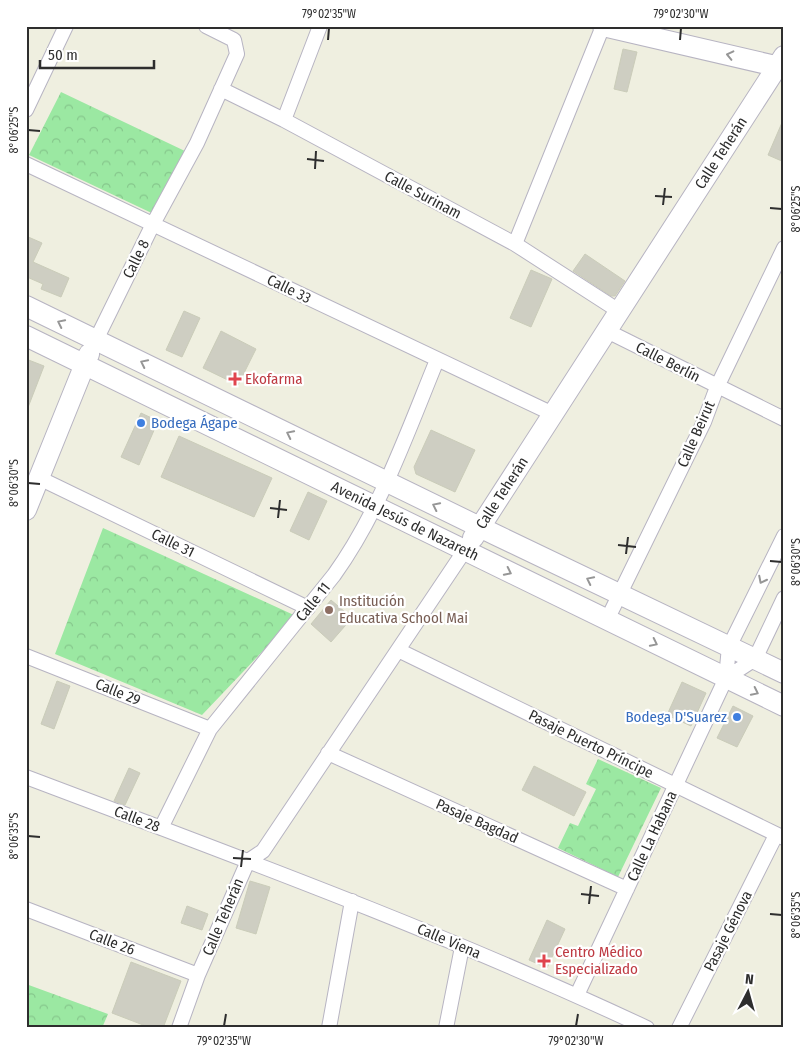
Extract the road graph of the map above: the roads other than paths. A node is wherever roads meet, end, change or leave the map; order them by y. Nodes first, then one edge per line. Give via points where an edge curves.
1 (66, 26) edge
2 (206, 26) edge
3 (320, 26) edge
4 (603, 26) edge
5 (782, 63) edge
6 (221, 89) junction
7 (26, 110) edge
8 (284, 120) junction
9 (26, 164) edge
10 (153, 224) junction
11 (515, 244) junction
12 (784, 248) edge
13 (26, 306) edge
14 (619, 311) junction
15 (607, 331) junction
16 (26, 336) edge
17 (96, 340) junction
18 (438, 360) junction
19 (84, 364) junction
20 (717, 387) junction
21 (553, 414) junction
22 (784, 420) edge
23 (39, 478) junction
24 (386, 482) junction
25 (374, 506) junction
26 (26, 510) edge
27 (480, 527) junction
28 (782, 545) edge
29 (465, 550) junction
30 (618, 594) junction
31 (784, 598) edge
32 (308, 608) junction
33 (607, 620) junction
34 (729, 647) junction
35 (398, 650) junction
36 (26, 656) edge
37 (754, 659) junction
38 (784, 673) edge
39 (726, 678) junction
40 (784, 706) edge
41 (210, 729) junction
42 (328, 753) junction
43 (26, 776) edge
44 (676, 786) junction
45 (160, 828) junction
46 (780, 837) edge
47 (248, 861) junction
48 (627, 889) junction
49 (352, 900) junction
50 (26, 909) edge
51 (462, 947) junction
52 (198, 975) junction
53 (576, 995) junction
54 (179, 1028) edge
55 (329, 1028) edge
56 (446, 1028) edge
57 (647, 1028) edge
58 (679, 1028) edge

1 - 7 street
2 - 6 street, Calle 8 via 234,40 237,54
3 - 8 street
5 -> 4 main road
4 - 11 street
5 - 14 main road, Calle Teherán
6 - 8 street, Calle Surinam
6 - 10 street, Calle 8 via 197,143
8 - 11 street, Calle Surinam
9 - 10 street, Calle 33
10 - 17 street, Calle 8
10 - 18 street, Calle 33
11 - 14 street, Calle Surinam
12 - 20 street, Calle Beirut
17 -> 13 main road, Avenida Jesús de Nazareth
14 - 15 main road, Calle Teherán
15 - 20 street, Calle Berlín
15 - 21 main road, Calle Teherán
16 - 19 main road, Avenida Jesús de Nazareth
17 - 19 main road, Calle 8
24 -> 17 main road, Avenida Jesús de Nazareth
18 - 21 street, Calle 33
18 - 24 street, Calle 11
19 - 23 main road, Calle 8
19 - 25 main road, Avenida Jesús de Nazareth
20 - 22 street, Calle Berlín
20 - 30 street, Calle Beirut via 704,422
21 - 27 main road, Calle Teherán
23 - 26 main road, Calle 8
23 - 32 street, Calle 31
24 - 25 street, Calle 11
27 -> 24 main road, Avenida Jesús de Nazareth
25 - 29 main road, Avenida Jesús de Nazareth
25 - 32 street, Calle 11 via 352,549
27 - 29 main road, Calle Teherán
30 -> 27 main road, Avenida Jesús de Nazareth
28 -> 34 street, Calle La Habana
29 -> 33 main road, Avenida Jesús de Nazareth
29 - 35 street, Calle Teherán
30 - 33 street, Calle Beirut
30 - 34 main road, Avenida Jesús de Nazareth
31 - 37 street
32 - 41 street, Calle 11
33 -> 39 main road, Avenida Jesús de Nazareth
34 - 37 main road, Avenida Jesús de Nazareth
34 - 39 street, Calle La Habana
35 - 42 street, Calle Teherán
35 - 44 street, Pasaje Puerto Príncipe
36 - 41 street, Calle 29
37 - 38 main road, Avenida Jesús de Nazareth
37 - 39 street
39 -> 40 main road, Avenida Jesús de Nazareth
39 - 44 street, Calle La Habana
41 - 45 street, Calle 11
42 - 47 street, Calle Teherán via 263,851
42 - 48 street, Pasaje Bagdad
43 - 45 street, Calle 28
44 - 46 street, Pasaje Puerto Príncipe
44 - 48 street, Calle La Habana
45 - 47 street, Calle 28
46 - 58 street, Pasaje Génova
47 - 49 street, Calle Viena
47 - 52 street, Calle Teherán
48 - 53 street, Calle La Habana
49 - 51 street, Calle Viena
49 - 55 street
50 - 52 street, Calle 26
51 - 53 street, Calle Viena
51 - 56 street
52 - 54 street, Calle Teherán
53 - 57 street, Calle Viena

